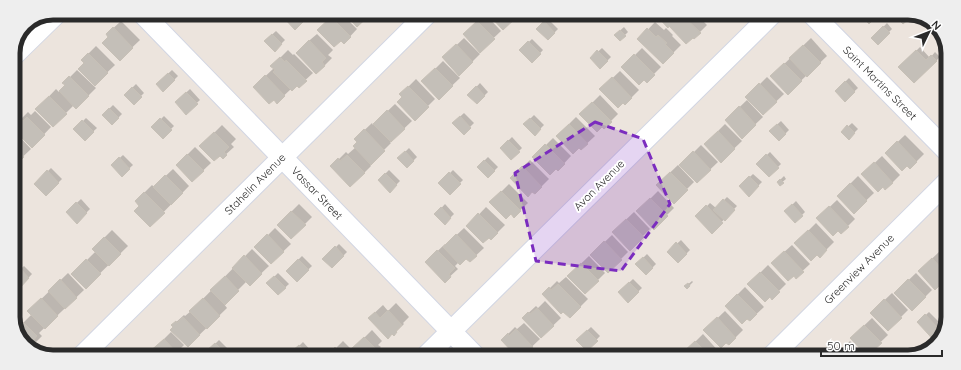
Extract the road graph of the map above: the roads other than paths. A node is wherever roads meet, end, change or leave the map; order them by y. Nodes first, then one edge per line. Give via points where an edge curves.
1 (149, 20) edge
2 (422, 20) edge
3 (766, 20) edge
4 (818, 20) edge
5 (49, 21) edge
6 (21, 48) edge
7 (941, 145) edge
8 (282, 158) junction
9 (941, 188) edge
10 (451, 331) junction
11 (88, 350) edge
12 (432, 350) edge
13 (469, 350) edge
14 (778, 350) edge

1 - 8 street, Vassar Street
2 - 8 street, Stahelin Avenue
3 - 10 street, Avon Avenue
4 - 7 street, Saint Martins Street
5 - 6 street
8 - 10 street, Vassar Street
8 - 11 street, Stahelin Avenue
9 - 14 street, Greenview Avenue
10 - 12 street, Avon Avenue
10 - 13 street, Vassar Street

